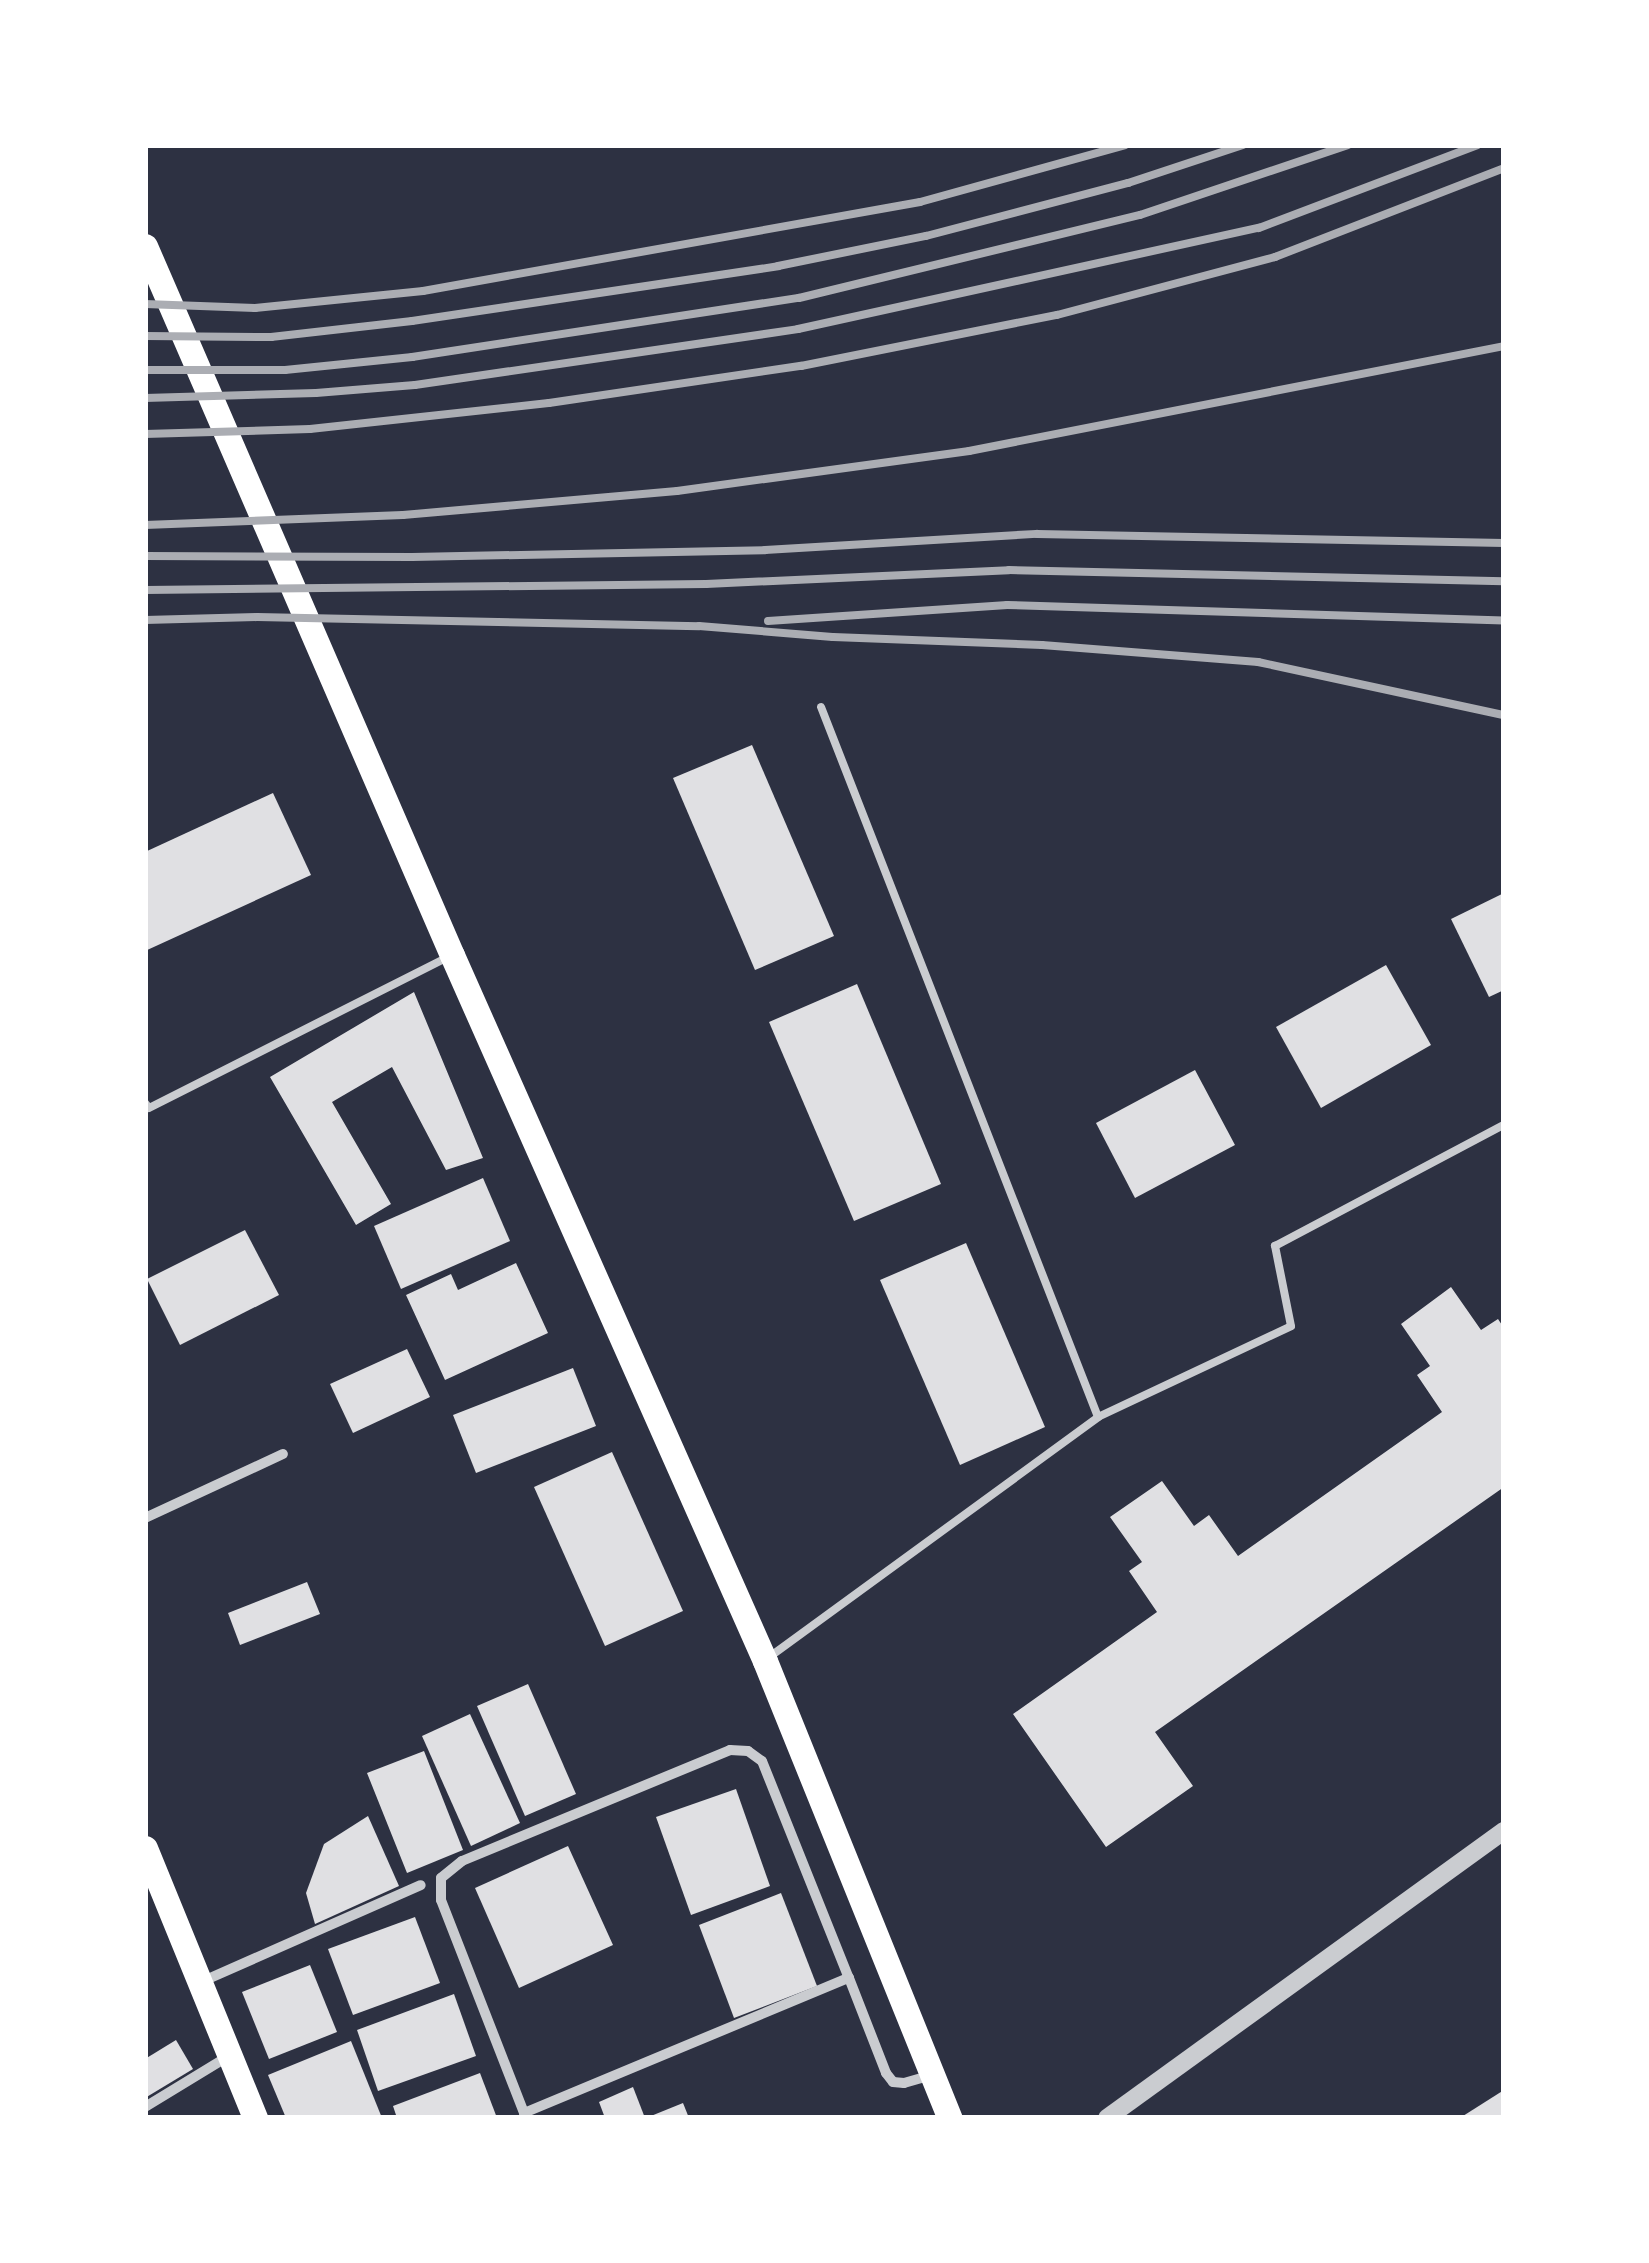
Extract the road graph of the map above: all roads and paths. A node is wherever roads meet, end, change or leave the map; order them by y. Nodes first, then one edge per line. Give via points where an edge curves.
1 (145, 246) edge
2 (821, 707) dead end
3 (452, 955) junction
4 (145, 1103) edge
5 (1504, 1125) edge
6 (1098, 1417) junction
7 (283, 1454) dead end
8 (145, 1518) edge
9 (765, 1660) junction
10 (1504, 1830) edge
11 (145, 1848) edge
12 (421, 1885) dead end
13 (848, 1978) junction
14 (200, 1982) junction
15 (229, 2056) junction
16 (933, 2075) junction
17 (145, 2107) edge
18 (525, 2116) edge
19 (254, 2118) edge
20 (950, 2118) edge
21 (1107, 2118) edge

1 - 3 main road
2 - 6 lane
3 - 4 lane via 149,1108
3 - 9 main road
5 - 6 lane via 1275,1246 1291,1326
6 - 9 lane
7 - 8 street
9 - 16 main road
10 - 21 street
11 - 14 main road
12 - 14 street
13 - 16 street via 893,2082
13 - 18 street
13 - 18 street via 762,1761 748,1751 730,1750 516,1839 441,1878 440,1900
14 - 15 main road
15 - 17 street
15 - 19 main road
16 - 20 main road

